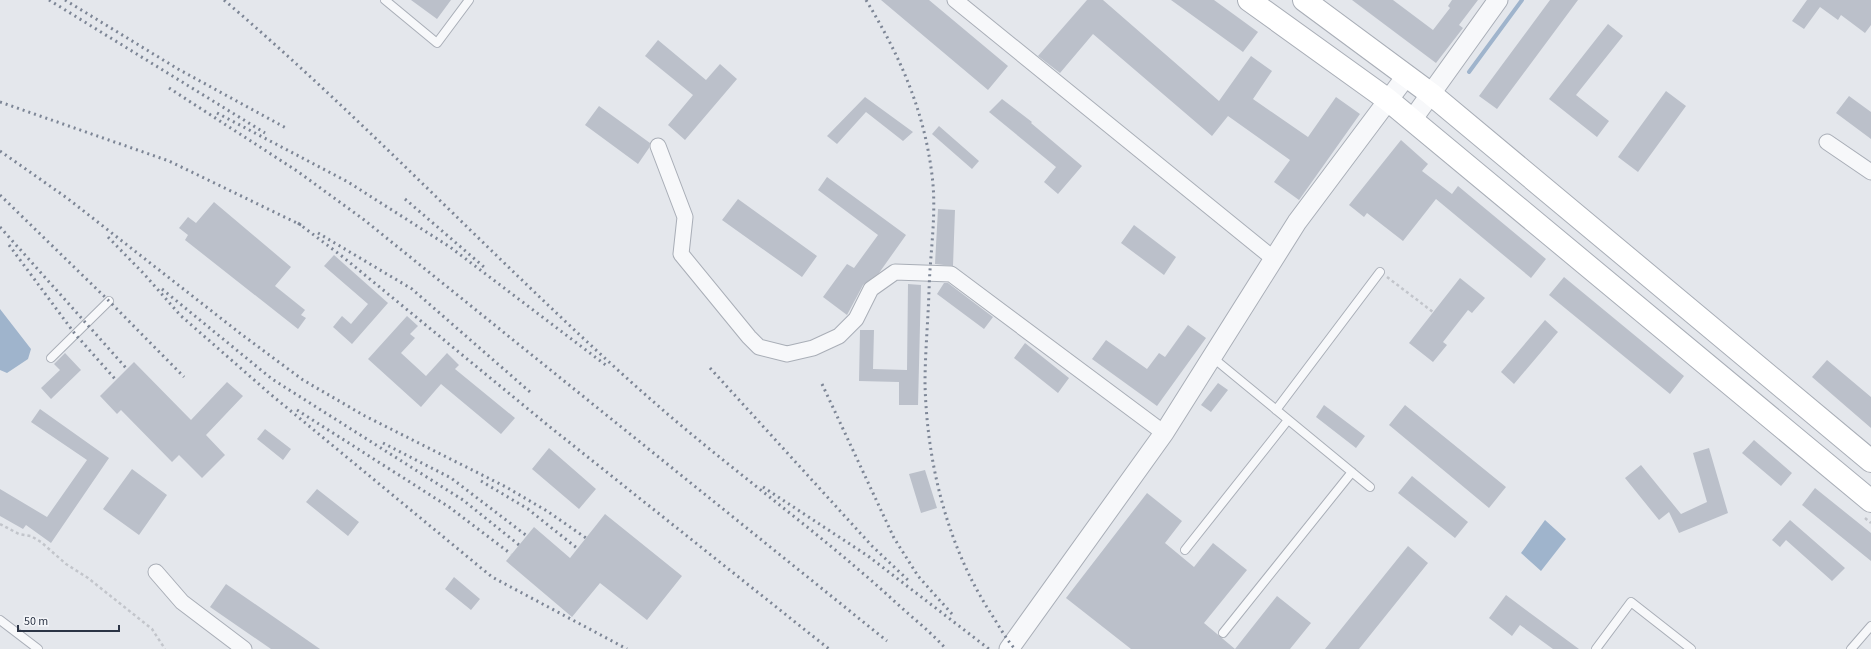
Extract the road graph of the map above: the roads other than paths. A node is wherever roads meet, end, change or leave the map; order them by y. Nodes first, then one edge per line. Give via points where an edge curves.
1 (384, 0) edge
2 (469, 0) edge
3 (955, 0) edge
4 (1249, 0) edge
5 (1304, 0) edge
6 (1498, 0) edge
7 (1407, 76) junction
8 (1431, 94) junction
9 (1388, 100) junction
10 (1412, 120) junction
11 (1827, 142) dead end
12 (658, 146) dead end
13 (1871, 172) edge
14 (1274, 258) junction
15 (1380, 272) road end
16 (109, 301) dead end
17 (1212, 357) junction
18 (51, 358) dead end
19 (1276, 410) junction
20 (1288, 420) junction
21 (1164, 433) junction
22 (1871, 461) edge
23 (1352, 472) junction
24 (1370, 487) dead end
25 (1871, 501) edge
26 (1185, 550) dead end
27 (156, 572) dead end
28 (0, 620) edge
29 (1871, 626) edge
30 (1223, 633) dead end
31 (38, 649) edge
32 (244, 649) edge
33 (1009, 649) edge
34 (1596, 649) edge
35 (1691, 649) edge
36 (1851, 649) edge

1 - 2 lane via 437,43
3 - 14 street
4 - 9 main road
5 - 7 main road
6 - 8 street
7 - 8 main road
7 - 9 street
8 - 10 street
8 - 22 main road
9 - 10 main road
9 - 14 street via 1320,190
10 - 25 main road
11 - 13 street
12 - 21 street via 685,217 681,254 759,347 787,354 813,348 839,336 856,319 871,289 895,272 951,274
14 - 17 street
15 - 19 lane
16 - 18 lane
17 - 19 lane
17 - 21 street
19 - 20 lane
20 - 23 lane
20 - 26 lane
21 - 33 street
23 - 24 lane
23 - 30 lane
27 - 32 street via 182,602
28 - 31 lane
29 - 36 lane
34 - 35 lane via 1631,602

